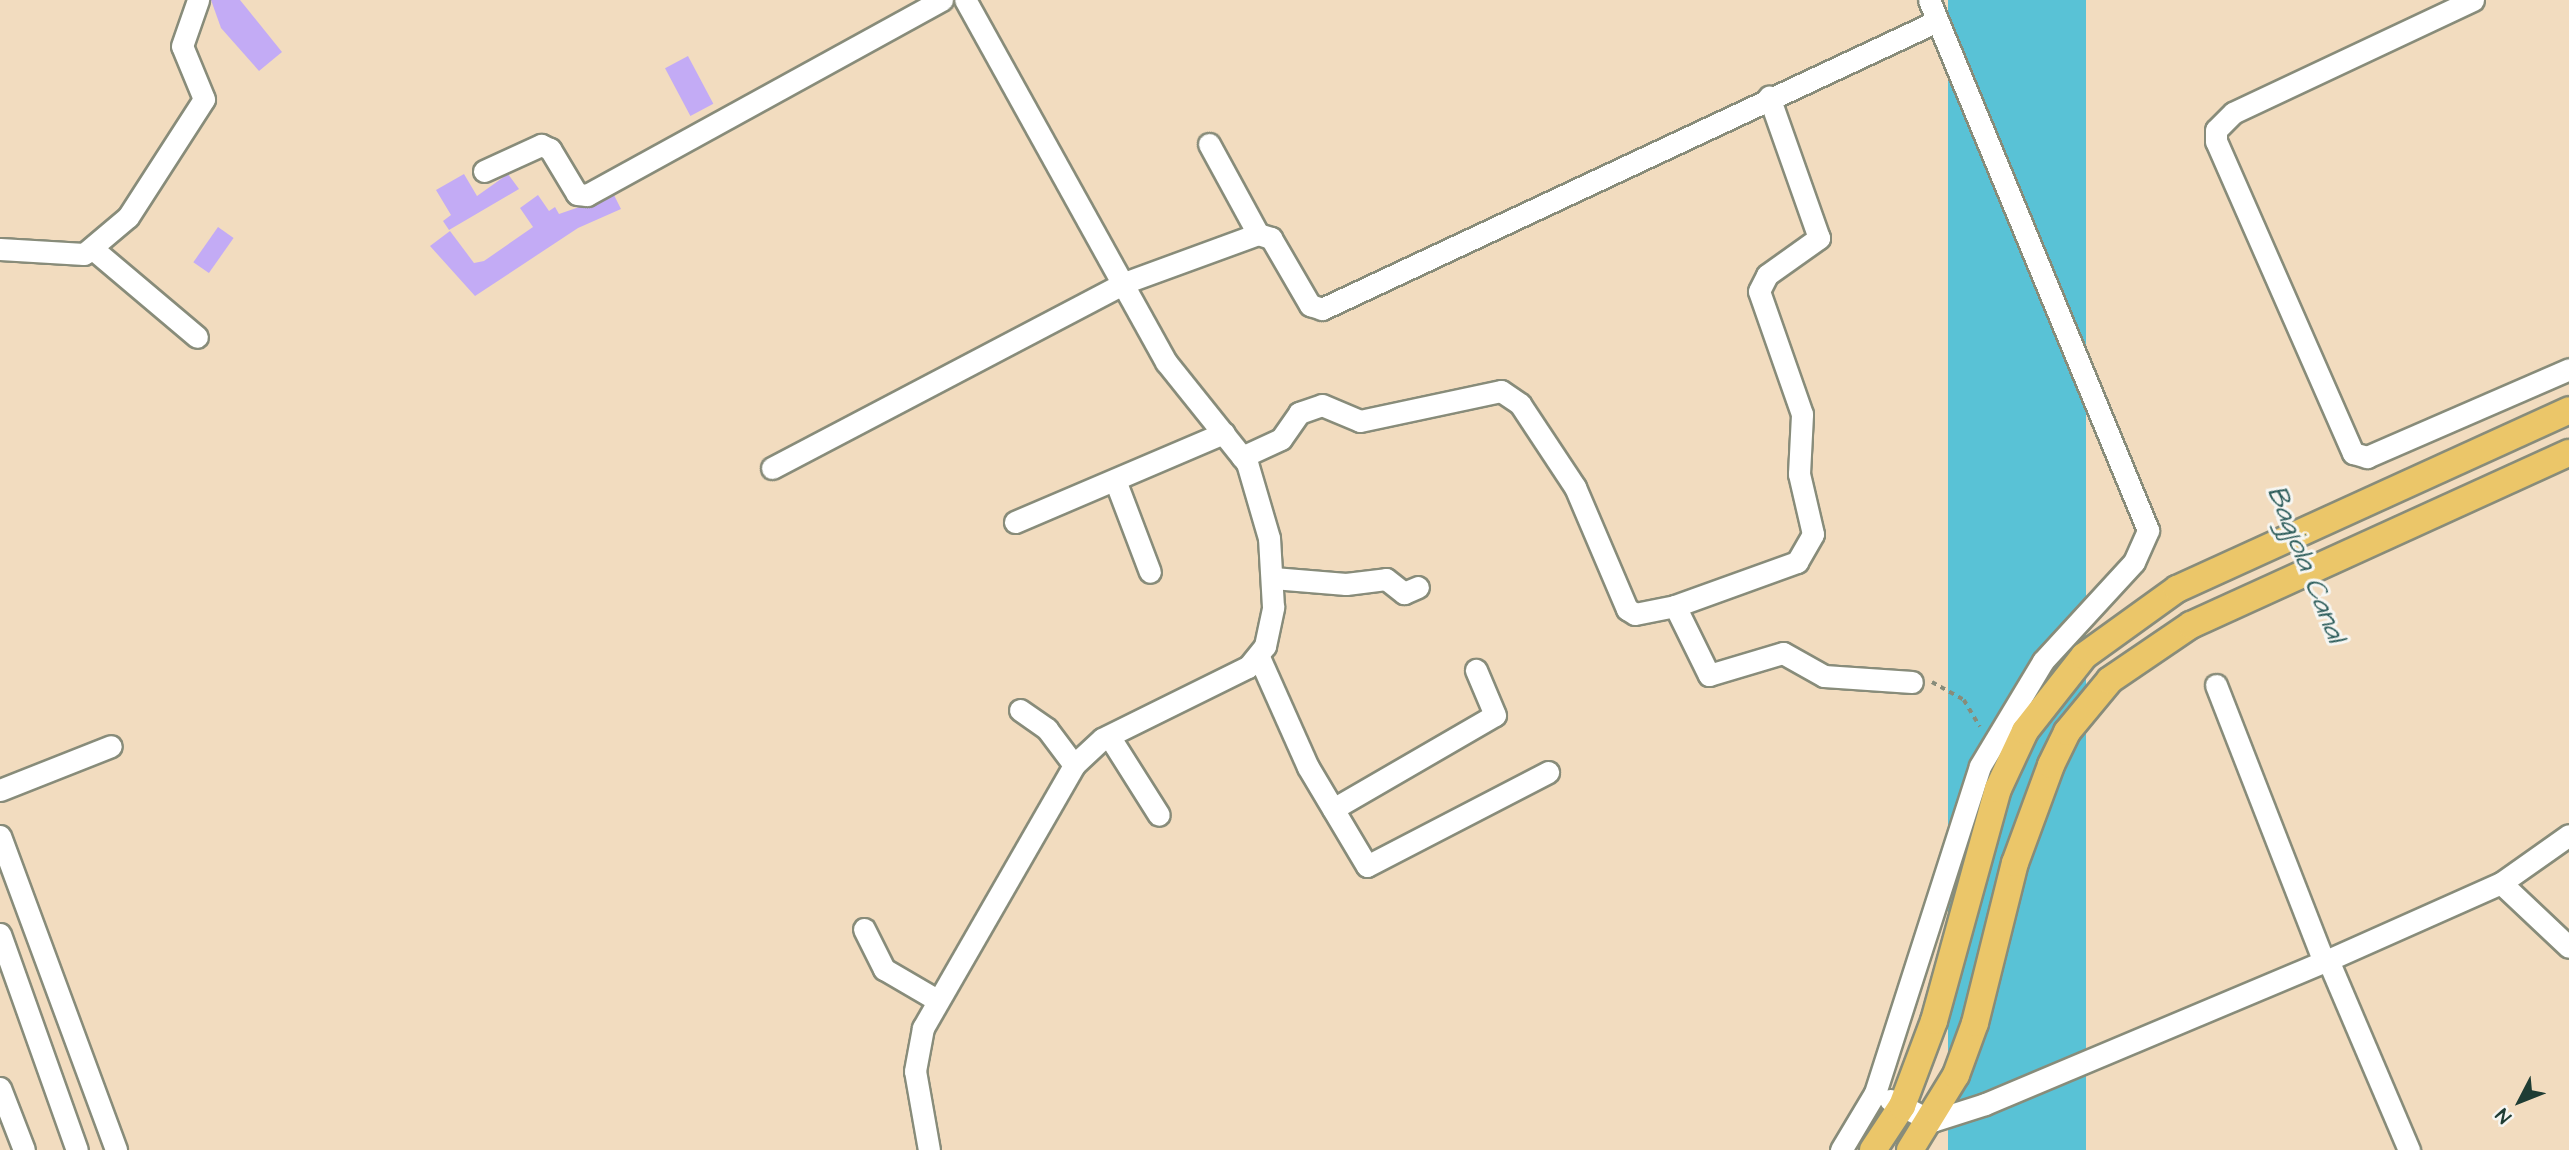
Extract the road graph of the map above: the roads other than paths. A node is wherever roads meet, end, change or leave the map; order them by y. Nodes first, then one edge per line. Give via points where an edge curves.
1 (198, 0) edge
2 (942, 0) edge
3 (965, 0) edge
4 (1929, 0) edge
5 (2473, 0) edge
6 (1937, 21) junction
7 (1769, 97) junction
8 (1209, 144) dead end
9 (484, 171) dead end
10 (1258, 234) junction
11 (0, 249) edge
12 (93, 249) junction
13 (1124, 283) junction
14 (197, 337) dead end
15 (2569, 369) edge
16 (2569, 410) edge
17 (1224, 433) junction
18 (2569, 453) edge
19 (1242, 457) junction
20 (772, 468) dead end
21 (1115, 480) junction
22 (1014, 522) dead end
23 (1150, 572) dead end
24 (1273, 578) junction
25 (1418, 587) dead end
26 (1675, 606) junction
27 (1259, 657) junction
28 (1476, 670) dead end
29 (1912, 682) road end
30 (2216, 685) dead end
31 (1020, 709) dead end
32 (1109, 736) junction
33 (111, 746) dead end
34 (1073, 765) junction
35 (1548, 772) dead end
36 (0, 790) edge
37 (1333, 809) junction
38 (1159, 815) dead end
39 (2569, 835) edge
40 (0, 836) edge
41 (2501, 883) junction
42 (864, 929) dead end
43 (0, 934) edge
44 (2569, 947) edge
45 (2333, 957) junction
46 (937, 1000) junction
47 (65, 1013) junction
48 (33, 1027) junction
49 (0, 1088) edge
50 (1875, 1093) junction
51 (1902, 1106) junction
52 (1931, 1121) junction
53 (24, 1150) edge
54 (77, 1150) edge
55 (116, 1150) edge
56 (929, 1150) edge
57 (1841, 1150) edge
58 (1873, 1150) edge
59 (1910, 1150) edge
60 (2409, 1150) edge

1 - 12 street via 182,46 204,99 158,178
2 - 9 street via 587,195 577,194 550,149 541,145
3 - 13 street
4 - 6 street
5 - 15 street via 2233,113 2216,130 2216,141 2353,453 2367,457
6 - 7 street
6 - 50 street via 2148,530 2134,562 2073,623 1993,739 1964,803
7 - 10 street via 1322,309 1310,305 1271,238
7 - 26 street via 1819,238 1767,275 1759,291 1802,414 1800,474 1813,534 1797,562
8 - 10 street
10 - 13 street
11 - 12 street via 69,256
12 - 14 street
13 - 17 street via 1177,379
13 - 20 street
16 - 51 main road via 2177,589 2084,656 2025,731 1987,822 1938,1009
17 - 19 street
17 - 21 street
18 - 52 main road via 2191,625 2110,680 2067,732 2015,863 1975,1023
19 - 24 street via 1257,485
19 - 26 street via 1281,439 1299,413 1322,405 1360,421 1501,391 1520,404 1575,486 1627,608 1635,614
21 - 22 street
21 - 23 street
24 - 25 street via 1346,584 1384,579 1404,593
24 - 27 street via 1273,607
26 - 29 street via 1709,675 1783,653 1824,676
27 - 32 street
27 - 37 street
28 - 37 street via 1495,715
30 - 45 street
31 - 34 street via 1047,729
32 - 34 street
32 - 38 street
33 - 36 street
34 - 46 street
35 - 37 street via 1372,867
39 - 41 street
40 - 47 street
41 - 44 street
41 - 45 street
42 - 46 street via 884,969
43 - 48 street
45 - 52 street via 1985,1104
45 - 60 street
46 - 56 street via 916,1048
47 - 48 street
47 - 55 street
48 - 54 street
49 - 53 street
50 - 51 street
50 - 57 street
51 - 52 street
51 - 58 main road
52 - 59 main road

